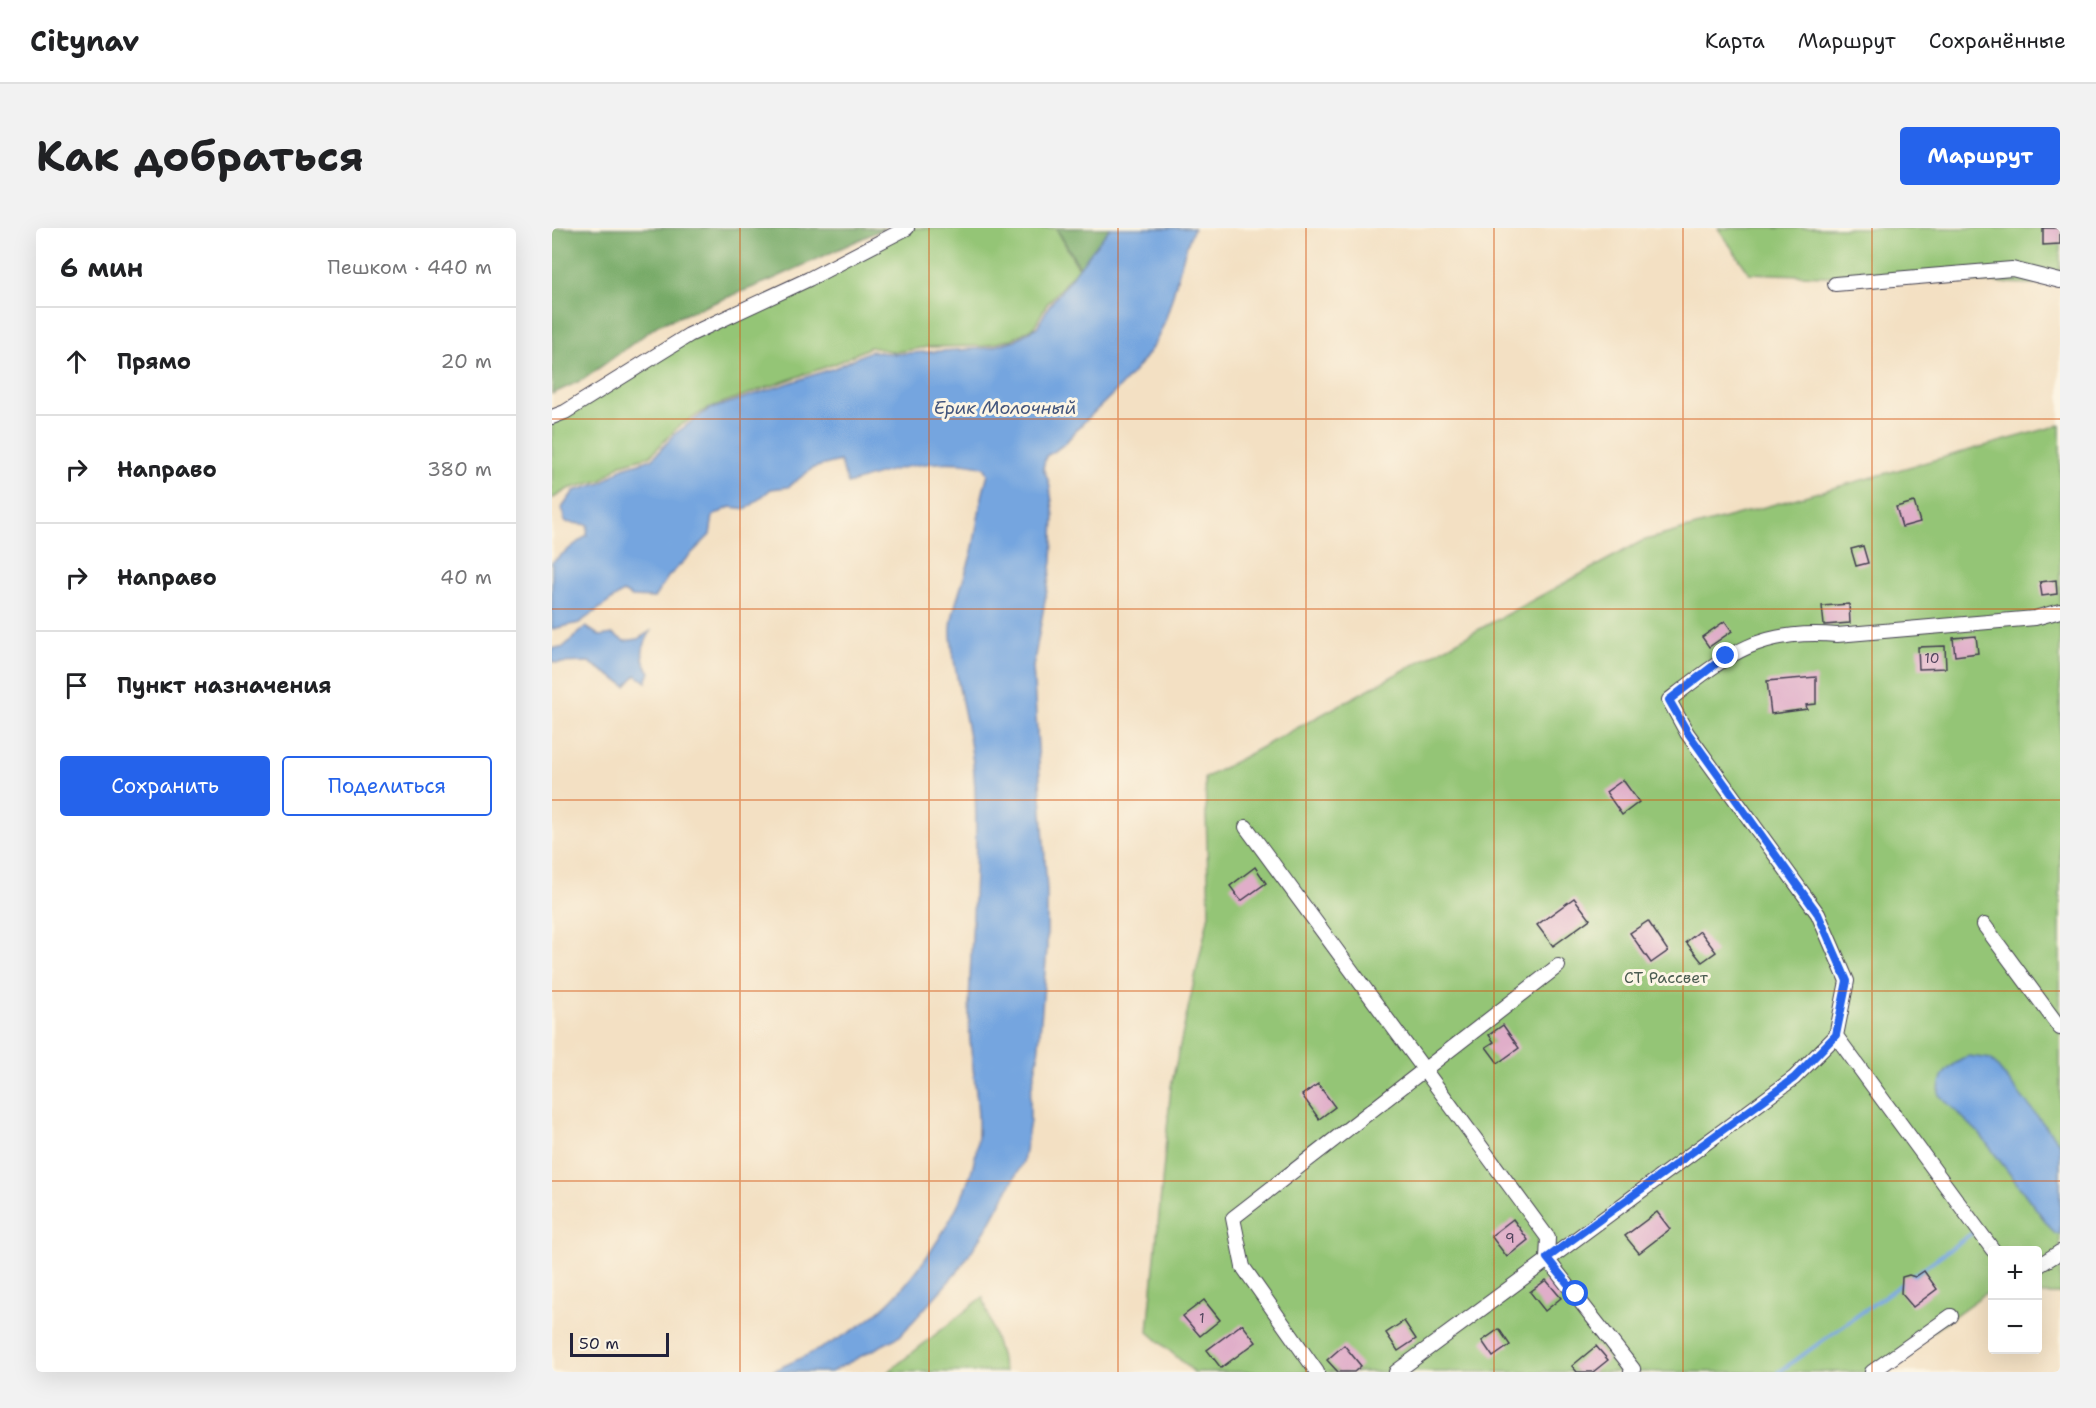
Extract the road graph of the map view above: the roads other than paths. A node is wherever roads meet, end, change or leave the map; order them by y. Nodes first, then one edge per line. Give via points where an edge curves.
1 (907, 228) edge
2 (2060, 281) edge
3 (1835, 284) dead end
4 (552, 417) edge
5 (2060, 611) edge
6 (1246, 827) dead end
7 (1984, 925) dead end
8 (1558, 966) dead end
9 (2060, 1028) edge
10 (1836, 1035) junction
11 (1426, 1070) junction
12 (1989, 1246) edge
13 (2060, 1252) edge
14 (1547, 1258) junction
15 (2042, 1263) edge
16 (1951, 1316) dead end
17 (1317, 1372) edge
18 (1396, 1372) edge
19 (1631, 1372) edge
20 (1872, 1372) edge

1 - 4 street via 689,335
2 - 3 street via 2012,269
5 - 10 street via 2035,618 1837,635 1806,633 1756,643 1726,656 1669,700 1688,733 1818,914 1847,981
6 - 11 street
7 - 9 street
8 - 11 street
10 - 12 street
10 - 14 street via 1794,1078
11 - 14 street via 1548,1238
11 - 17 street via 1233,1218 1243,1267
13 - 15 street
14 - 18 street
14 - 19 street via 1633,1369
16 - 20 street

